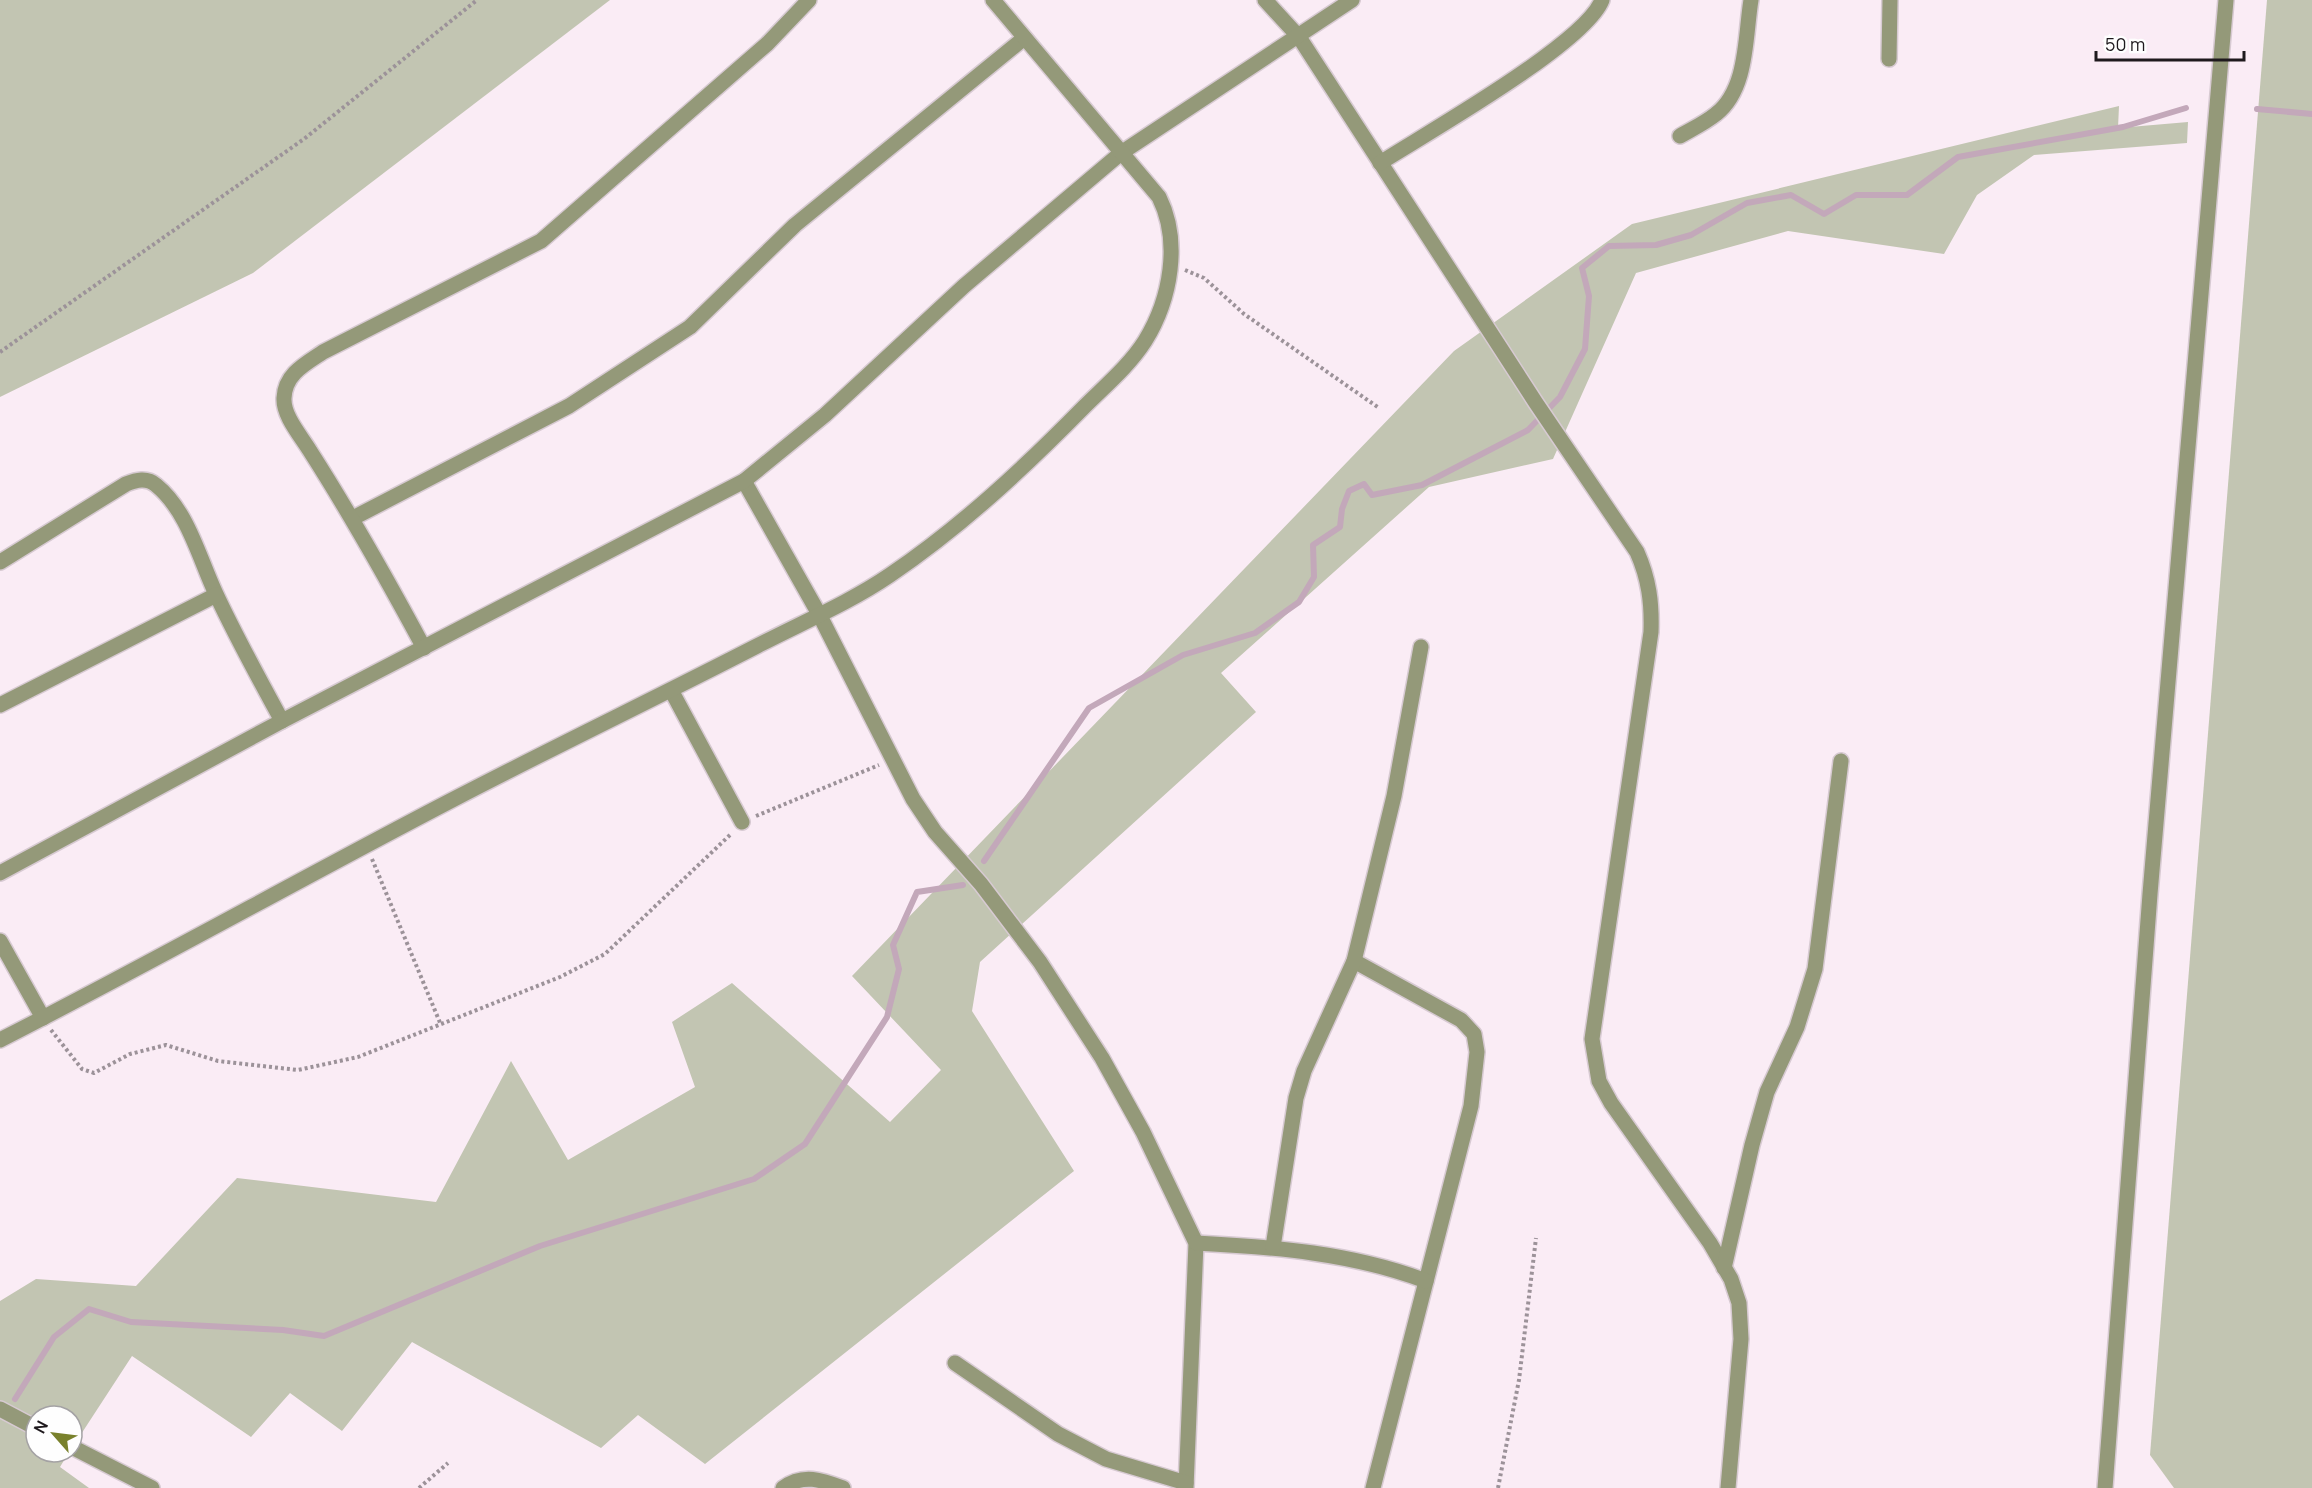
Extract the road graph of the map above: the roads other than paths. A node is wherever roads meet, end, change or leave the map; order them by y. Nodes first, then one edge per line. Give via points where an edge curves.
1 (809, 0) edge
2 (1264, 0) edge
3 (1352, 0) edge
4 (1602, 0) edge
5 (1751, 0) edge
6 (1890, 0) edge
7 (2226, 0) edge
8 (996, 1) edge
9 (1299, 37) junction
10 (1023, 39) junction
11 (1889, 59) dead end
12 (1680, 136) dead end
13 (1121, 153) junction
14 (1380, 163) junction
15 (744, 481) junction
16 (353, 518) junction
17 (0, 562) edge
18 (216, 595) junction
19 (819, 614) junction
20 (1421, 646) dead end
21 (424, 648) junction
22 (671, 690) junction
23 (0, 705) edge
24 (282, 721) junction
25 (1841, 761) dead end
26 (742, 822) road end
27 (0, 873) edge
28 (0, 941) edge
29 (1354, 961) junction
30 (43, 1018) junction
31 (0, 1040) edge
32 (1196, 1243) junction
33 (1273, 1247) junction
34 (1724, 1268) junction
35 (1426, 1281) junction
36 (955, 1363) dead end
37 (0, 1409) edge
38 (24, 1422) edge
39 (84, 1453) edge
40 (1186, 1486) edge
41 (152, 1488) edge
42 (783, 1488) edge
43 (843, 1488) edge
44 (1373, 1488) edge
45 (1728, 1488) edge
46 (2105, 1488) edge

1 - 16 street via 767,44 541,241 323,352 296,370 286,385 284,400 291,420
2 - 9 street
3 - 9 street
4 - 14 street via 1588,22 1553,51
5 - 12 street via 1743,63 1733,90 1717,114
6 - 11 street
7 - 46 street via 2150,894
8 - 10 street
9 - 13 street
9 - 14 street
10 - 13 street
10 - 16 street via 795,225 690,327 569,406
13 - 15 street via 964,286 825,415
13 - 19 street via 1159,197 1172,236 1161,306 1146,339 1026,467 888,577
14 - 34 street via 1636,552 1646,573 1652,607 1646,668 1592,1039 1599,1081 1611,1103
15 - 19 street
15 - 21 street
16 - 21 street
17 - 18 street via 104,496 137,480 146,480 155,483 171,500 185,523
18 - 23 street
18 - 24 street
19 - 22 street
19 - 32 street via 891,760 936,832 1040,962 1102,1058 1143,1132
20 - 29 street via 1394,796
21 - 24 street
22 - 26 street
22 - 30 street via 366,845
24 - 27 street
25 - 34 street via 1815,969 1797,1027 1767,1092
28 - 30 street
29 - 33 street via 1304,1071 1296,1098
29 - 35 street via 1461,1020 1474,1034 1477,1074 1471,1106
30 - 31 street
32 - 33 street
32 - 40 street
33 - 35 street via 1366,1261
34 - 45 street via 1739,1303 1741,1339
35 - 44 street
36 - 40 street via 1058,1434 1106,1459
37 - 38 street
39 - 41 street
42 - 43 street via 804,1479 818,1479

